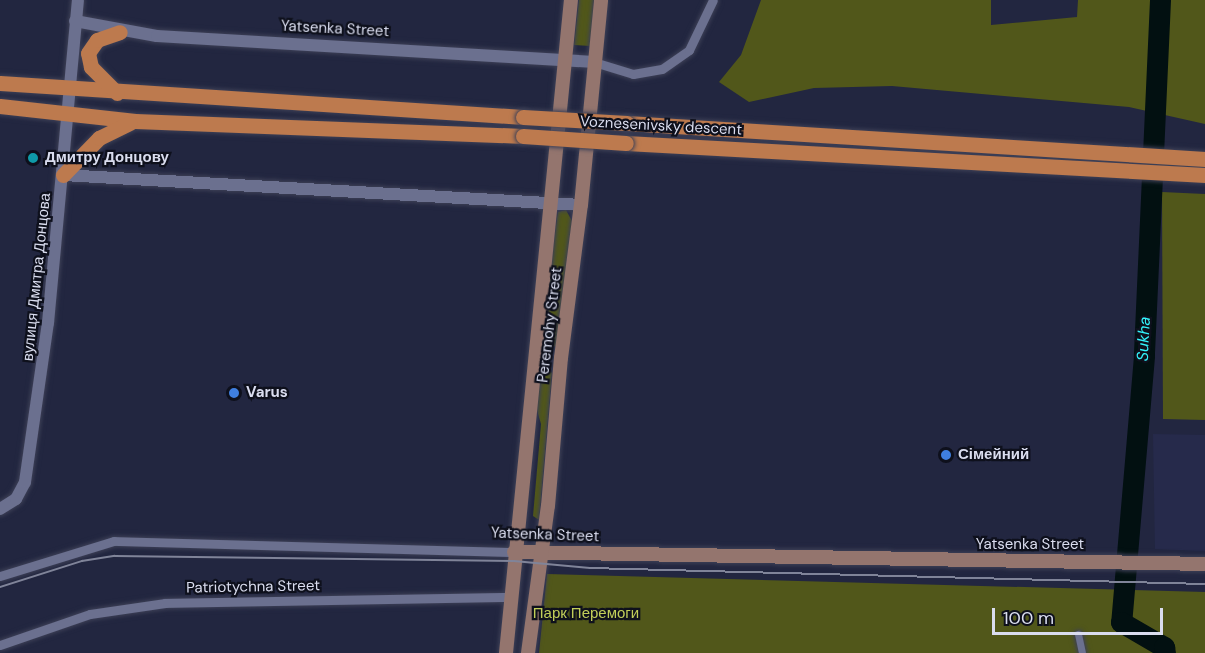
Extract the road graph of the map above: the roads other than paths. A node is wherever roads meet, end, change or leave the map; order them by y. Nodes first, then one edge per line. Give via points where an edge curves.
1 (78, 0) edge
2 (570, 0) edge
3 (601, 0) edge
4 (713, 0) edge
5 (75, 21) junction
6 (120, 32) junction
7 (88, 53) junction
8 (564, 58) junction
9 (594, 62) junction
10 (0, 83) edge
11 (71, 89) junction
12 (117, 93) junction
13 (0, 106) edge
14 (69, 113) junction
15 (135, 121) junction
16 (1205, 159) edge
17 (63, 175) junction
18 (1205, 175) edge
19 (552, 204) junction
20 (581, 205) junction
21 (534, 358) junction
22 (561, 358) junction
23 (0, 509) edge
24 (514, 552) junction
25 (541, 552) junction
26 (1205, 564) edge
27 (0, 576) edge
28 (512, 597) junction
29 (1078, 634) dead end
30 (0, 645) edge
31 (506, 653) edge
32 (528, 653) edge
33 (1082, 653) edge

1 - 5 street, вулиця Дмитра Донцова
2 - 8 main road, Peremohy Street
3 - 9 main road, Peremohy Street
4 - 9 street via 689,50 662,69 633,74
5 - 6 street, Yatsenka Street
5 - 7 street
5 - 11 street, вулиця Дмитра Донцова
6 - 7 main road via 97,40
6 - 8 street, Yatsenka Street
7 - 12 main road via 91,67
8 - 9 street, Yatsenka Street
8 - 19 main road, Peremohy Street
9 - 20 main road, Peremohy Street
10 - 11 main road, Voznesenivsky descent
11 - 12 main road, Voznesenivsky descent
11 - 14 street, вулиця Дмитра Донцова
12 - 16 main road, Voznesenivsky descent, bridge
13 - 14 main road, Voznesenivsky descent
14 - 15 main road, Voznesenivsky descent
14 - 17 street, вулиця Дмитра Донцова
15 - 17 main road via 111,128
15 - 18 main road, Voznesenivsky descent, bridge via 523,136
17 - 19 street
17 - 23 street, вулиця Дмитра Донцова via 48,323 25,482 16,499
19 - 20 street
19 - 21 main road, Peremohy Street
20 - 22 main road, Peremohy Street
21 - 22 main road
21 - 24 main road, Peremohy Street
22 - 25 main road, Peremohy Street
24 - 25 main road, Yatsenka Street
24 - 27 street, Yatsenka Street via 114,541
24 - 28 main road, Peremohy Street
25 - 26 main road, Yatsenka Street
25 - 32 main road, Peremohy Street
28 - 30 street, Patriotychna Street via 165,603 90,614
28 - 31 main road, Peremohy Street
29 - 33 street

